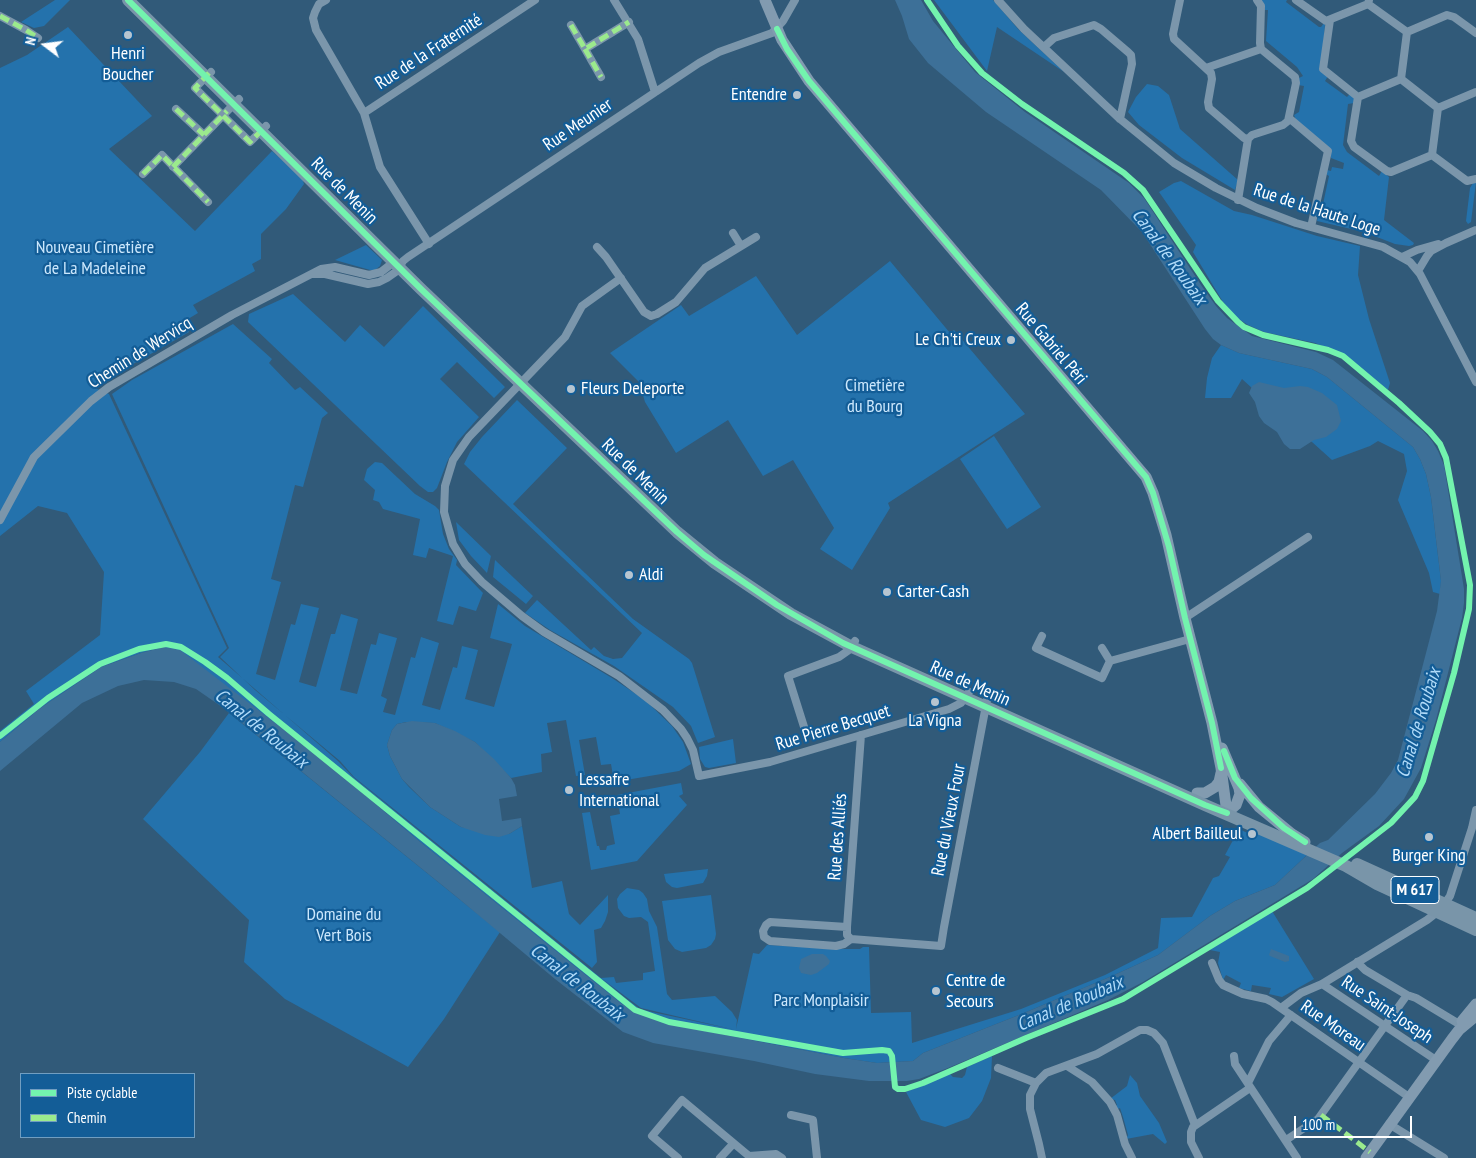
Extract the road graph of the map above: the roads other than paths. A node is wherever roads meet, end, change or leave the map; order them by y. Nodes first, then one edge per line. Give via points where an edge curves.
1 (128, 0) edge
2 (137, 0) edge
3 (326, 0) edge
4 (535, 0) edge
5 (614, 0) edge
6 (765, 0) edge
7 (795, 0) edge
8 (998, 0) edge
9 (1180, 0) edge
10 (1257, 0) edge
11 (1296, 0) edge
12 (1368, 2) edge
13 (0, 16) edge
14 (1330, 20) junction
15 (629, 22) junction
16 (571, 25) dead end
17 (776, 29) junction
18 (1408, 32) junction
19 (1476, 33) edge
20 (38, 38) dead end
21 (1044, 47) junction
22 (585, 49) junction
23 (1261, 49) junction
24 (1206, 68) junction
25 (209, 74) junction
26 (601, 77) dead end
27 (1401, 79) junction
28 (655, 92) junction
29 (1476, 92) edge
30 (1358, 97) junction
31 (237, 101) junction
32 (1438, 108) junction
33 (176, 109) dead end
34 (364, 113) junction
35 (223, 115) junction
36 (1289, 118) junction
37 (1120, 119) junction
38 (263, 128) junction
39 (204, 135) junction
40 (1248, 139) junction
41 (1432, 155) junction
42 (173, 167) junction
43 (143, 174) dead end
44 (1473, 180) edge
45 (1238, 200) junction
46 (208, 202) dead end
47 (1311, 227) junction
48 (1476, 230) edge
49 (733, 233) dead end
50 (756, 238) dead end
51 (1446, 243) junction
52 (429, 244) junction
53 (597, 246) dead end
54 (741, 246) junction
55 (1402, 257) junction
56 (399, 264) junction
57 (1418, 271) junction
58 (621, 278) junction
59 (522, 381) junction
60 (1476, 382) edge
61 (0, 520) edge
62 (1308, 537) dead end
63 (1185, 618) junction
64 (1042, 636) dead end
65 (1190, 639) junction
66 (853, 644) junction
67 (1102, 648) dead end
68 (1110, 661) junction
69 (967, 695) junction
70 (987, 704) junction
71 (1212, 723) junction
72 (805, 730) dead end
73 (861, 735) junction
74 (1221, 768) junction
75 (1235, 778) junction
76 (1197, 794) junction
77 (1228, 809) junction
78 (1476, 810) edge
79 (1303, 844) junction
80 (1441, 908) junction
81 (1476, 918) edge
82 (847, 927) junction
83 (1476, 930) edge
84 (851, 939) junction
85 (1357, 962) junction
86 (1212, 963) dead end
87 (1322, 984) junction
88 (1407, 995) junction
89 (1476, 1004) edge
90 (1281, 1008) junction
91 (1291, 1015) junction
92 (1476, 1016) edge
93 (1384, 1026) junction
94 (1461, 1027) junction
95 (1234, 1056) dead end
96 (1436, 1060) junction
97 (1359, 1062) junction
98 (1067, 1066) junction
99 (998, 1068) dead end
100 (1036, 1083) junction
101 (1249, 1085) junction
102 (1409, 1097) junction
103 (791, 1115) dead end
104 (1195, 1124) junction
105 (1389, 1124) junction
106 (1286, 1140) junction
107 (733, 1144) junction
108 (678, 1158) edge
109 (720, 1158) edge
110 (782, 1158) edge
111 (818, 1158) edge
112 (1042, 1158) edge
113 (1132, 1158) edge
114 (1199, 1158) edge
115 (1297, 1158) edge
116 (1366, 1158) edge
117 (1444, 1158) edge

1 - 25 main road, Rue de Menin / M 617
2 - 25 main road, Rue de Menin / M 617
3 - 34 street via 316,9 314,26
4 - 34 street, Rue de la Fraternité
5 - 15 street
6 - 17 main road, Rue Gabriel Péri
7 - 17 street
8 - 21 street, Rue de la Haute Loge via 1011,17
9 - 24 street via 1173,34 1175,41
10 - 23 street via 1261,6
11 - 14 street via 1323,20
12 - 14 street
12 - 18 street
13 - 20 street
14 - 30 street via 1323,69
15 - 22 street
15 - 28 street via 641,46
16 - 22 street
17 - 28 street, Rue Meunier via 706,58
17 - 63 main road, Rue Gabriel Péri via 809,82 1085,407 1136,473 1145,486
18 - 19 street via 1454,16
18 - 27 street
21 - 37 street, Rue de la Haute Loge
21 - 37 street via 1054,38 1094,25 1128,52 1132,64
22 - 26 street
23 - 24 street
23 - 36 street via 1296,79
24 - 40 street via 1212,79 1209,108
25 - 31 main road, Rue de Menin / M 617
25 - 35 street via 195,88
27 - 30 street
27 - 32 street
28 - 52 street, Rue Meunier
29 - 32 street
30 - 41 street via 1351,141 1354,147 1391,172
31 - 35 street
31 - 38 main road, Rue de Menin / M 617
32 - 41 street
33 - 39 street
34 - 52 street via 380,167
35 - 38 street via 250,142
35 - 39 street
36 - 40 street via 1283,125
36 - 47 street via 1328,151
37 - 45 street, Rue de la Haute Loge via 1174,163
38 - 56 main road, Rue de Menin / M 617
39 - 42 street
40 - 45 street
41 - 44 street via 1463,179
42 - 43 street via 162,156
42 - 46 street
45 - 47 street, Rue de la Haute Loge
47 - 55 street, Rue de la Haute Loge via 1376,245
48 - 51 street
49 - 54 street
50 - 54 street
51 - 55 street via 1421,248
51 - 57 street via 1428,254
52 - 56 street, Rue Meunier
53 - 58 street
54 - 58 street via 706,268 676,302 654,316 644,312
55 - 57 street, Rue de la Haute Loge
56 - 59 main road, Rue de Menin / M 617
56 - 61 street, Chemin de Wervicq via 372,275 331,267 321,269 232,315 109,387 34,457
57 - 60 street, Rue de la Haute Loge
58 - 59 street via 584,303 567,334
59 - 66 main road, Rue de Menin / M 617 via 703,546
59 - 73 street, Rue Pierre Becquet via 470,437 451,466 444,494 444,512 453,544 472,572 544,632 619,676 663,710 690,744 699,776 770,762
62 - 63 street
63 - 65 main road, Rue Gabriel Péri
64 - 68 street via 1036,648 1102,678
65 - 68 street
65 - 71 main road, Rue Gabriel Péri
66 - 69 main road, Rue de Menin / M 617
66 - 72 street via 839,657 788,676
67 - 68 street
69 - 70 main road, Rue de Menin / M 617
69 - 73 street, Rue Pierre Becquet via 954,707
70 - 76 main road, Rue de Menin / M 617
70 - 77 main road, Rue de Menin / M 617
70 - 84 street, Rue du Vieux Four via 942,946
71 - 74 main road, Rue Gabriel Péri
71 - 75 main road, Rue Gabriel Péri
73 - 82 street, Rue des Alliés
74 - 76 main road via 1215,788
74 - 77 main road, Rue Gabriel Péri
75 - 77 main road, Rue Gabriel Péri via 1239,800
75 - 79 main road, Rue Gabriel Péri via 1259,806
76 - 77 main road, Rue de Menin / M 617
77 - 79 main road, Rue de Menin / M 617
78 - 80 street via 1450,896
79 - 80 main road, M 617 via 1350,864 1377,884
80 - 81 main road, M 617
80 - 83 main road, M 617
80 - 85 street, Rue Moreau
82 - 84 street, Rue des Alliés via 847,935
82 - 84 street via 770,922 763,931 770,942 836,946
85 - 87 street, Rue Moreau
85 - 88 street
86 - 90 street via 1223,985 1246,996 1266,999
87 - 90 street, Rue Moreau via 1301,993
87 - 93 street, Rue Saint-Joseph
88 - 93 street
88 - 94 street
89 - 94 main road
90 - 91 street, Rue Moreau
91 - 97 street, Rue Moreau
91 - 101 street via 1269,1041
92 - 94 main road
93 - 96 street, Rue Saint-Joseph
93 - 97 street
94 - 96 main road
95 - 101 street via 1235,1064
96 - 102 main road
97 - 102 street, Rue Moreau
97 - 106 street via 1318,1119
98 - 100 street via 1046,1073
98 - 104 street via 1137,1032 1150,1031 1158,1036 1165,1048
98 - 113 street via 1092,1082 1110,1102
99 - 100 street
100 - 112 street via 1030,1095 1030,1109
101 - 104 street
101 - 106 street
102 - 105 main road
103 - 111 street via 813,1120
104 - 114 street via 1191,1139
105 - 116 main road
105 - 117 street
106 - 115 street
107 - 108 street via 682,1100 652,1136
107 - 109 street
107 - 110 street via 748,1156 776,1154

